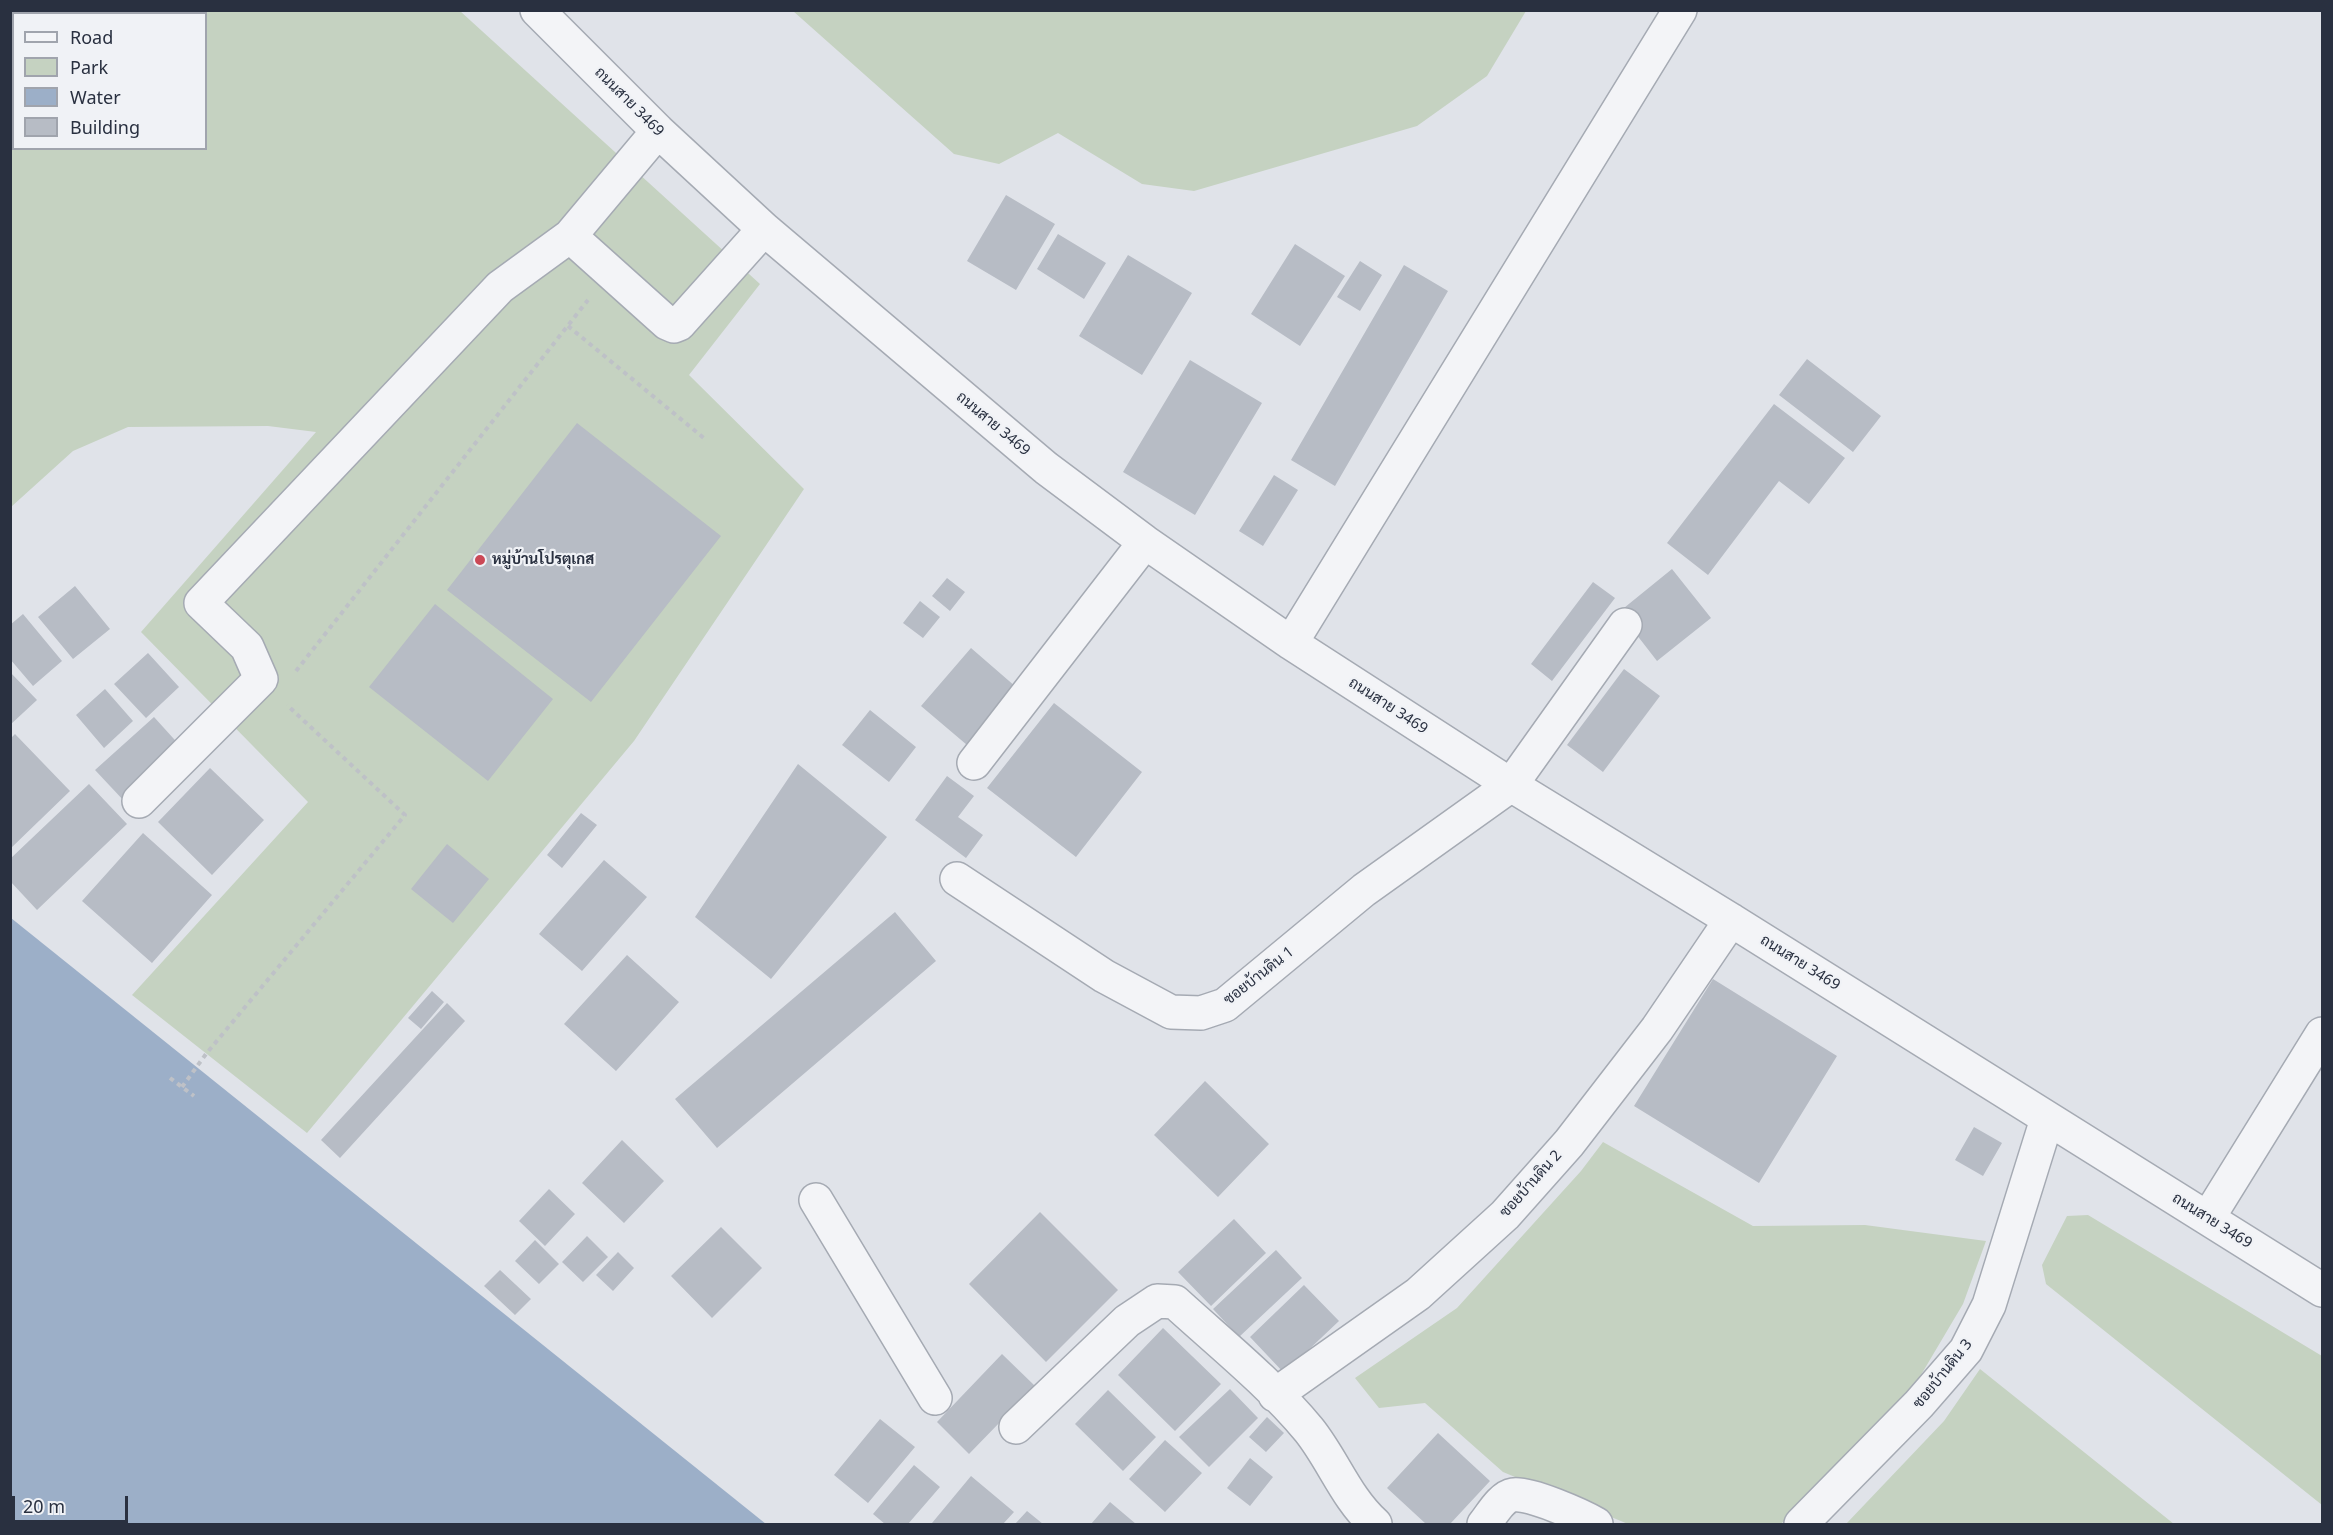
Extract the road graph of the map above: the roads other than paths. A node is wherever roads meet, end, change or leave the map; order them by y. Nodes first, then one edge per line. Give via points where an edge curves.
1 (537, 10) edge
2 (1680, 10) edge
3 (658, 131) junction
4 (764, 229) junction
5 (570, 236) junction
6 (1145, 542) junction
7 (1625, 625) dead end
8 (1291, 643) junction
9 (974, 764) dead end
10 (1511, 784) junction
11 (140, 801) dead end
12 (957, 879) dead end
13 (1731, 920) junction
14 (2322, 1034) edge
15 (2047, 1119) junction
16 (816, 1200) dead end
17 (2208, 1218) junction
18 (2322, 1290) edge
19 (1275, 1395) junction
20 (935, 1398) dead end
21 (1016, 1427) dead end
22 (1375, 1524) edge
23 (1484, 1524) edge
24 (1596, 1524) edge
25 (1802, 1524) edge

1 - 3 street, ถนนสาย 3469
2 - 8 street
3 - 4 street, ถนนสาย 3469
3 - 5 street
4 - 5 street via 674,326
4 - 6 street, ถนนสาย 3469 via 1037,461
5 - 11 street via 500,287 201,603 247,647 269,687
6 - 8 street, ถนนสาย 3469
6 - 9 street
7 - 10 street, ซอยบ้านดิน 1
8 - 10 street, ถนนสาย 3469
10 - 12 street, ซอยบ้านดิน 1 via 1364,890 1225,1005 1202,1013 1171,1012 1104,976
10 - 13 street, ถนนสาย 3469
13 - 15 street, ถนนสาย 3469
13 - 19 street, ซอยบ้านดิน 2 via 1650,1038 1569,1143 1505,1215 1418,1294
14 - 17 street
15 - 17 street, ถนนสาย 3469
15 - 25 street, ซอยบ้านดิน 3 via 1989,1305 1966,1350
16 - 20 street
17 - 18 street, ถนนสาย 3469
19 - 21 street via 1175,1302 1157,1301 1127,1321
19 - 22 street via 1310,1431 1335,1473
23 - 24 street via 1511,1495 1523,1495

